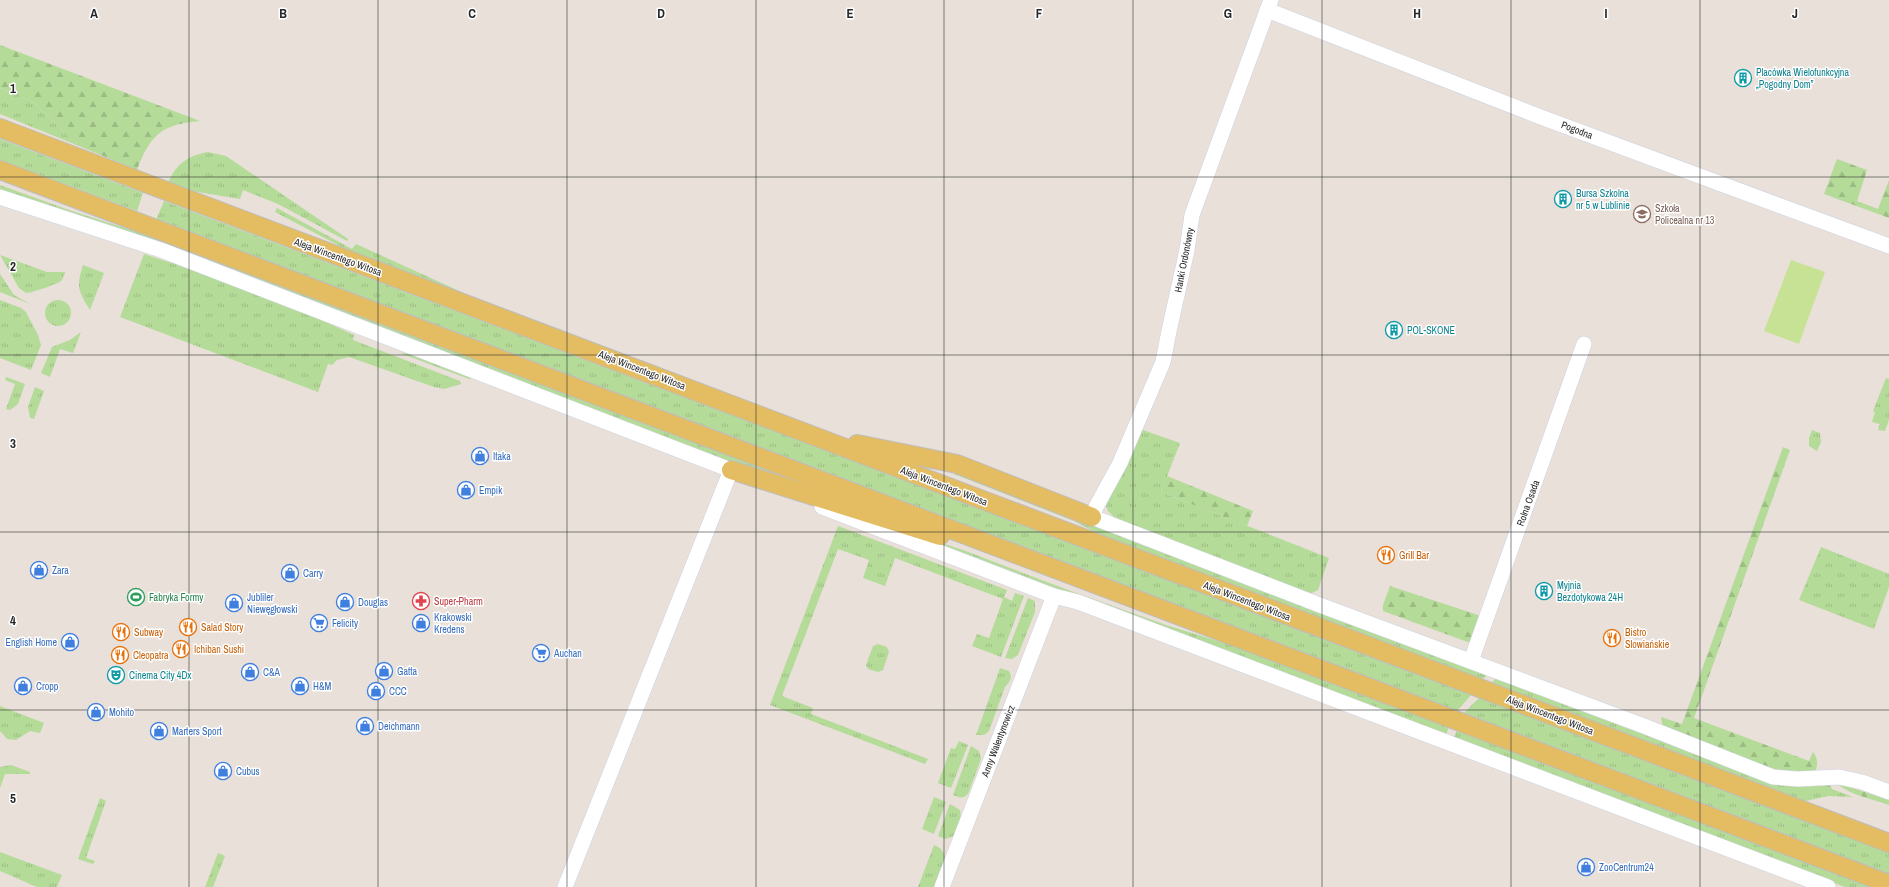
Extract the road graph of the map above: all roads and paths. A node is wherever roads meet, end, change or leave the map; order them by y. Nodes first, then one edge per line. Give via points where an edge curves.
1 (1269, 5) edge
2 (0, 128) edge
3 (0, 170) edge
4 (0, 197) edge
5 (1889, 246) edge
6 (478, 296) dead end
7 (1584, 344) dead end
8 (582, 347) junction
9 (816, 437) junction
10 (731, 470) junction
11 (1092, 517) junction
12 (1004, 549) junction
13 (1054, 596) junction
14 (1471, 661) junction
15 (1889, 792) edge
16 (1889, 843) edge
17 (1889, 884) edge
18 (565, 887) edge
19 (942, 887) edge
20 (1828, 887) edge

1 - 5 street, Pogodna via 1538,116
1 - 11 street, Hanki Ordonówny via 1192,215 1163,362 1120,463
2 - 8 main road, Aleja Wincentego Witosa
3 - 12 main road
4 - 10 street via 161,250
6 - 8 main road
7 - 14 street, Rolna Osada
8 - 9 main road, Aleja Wincentego Witosa
9 - 11 main road via 957,464
9 - 16 main road, Aleja Wincentego Witosa
10 - 12 main road via 937,536
10 - 13 street
10 - 18 street
11 - 14 street
12 - 17 main road
13 - 19 street, Anny Walentynowicz
13 - 20 street via 1078,602
14 - 15 street via 1773,777 1839,777

